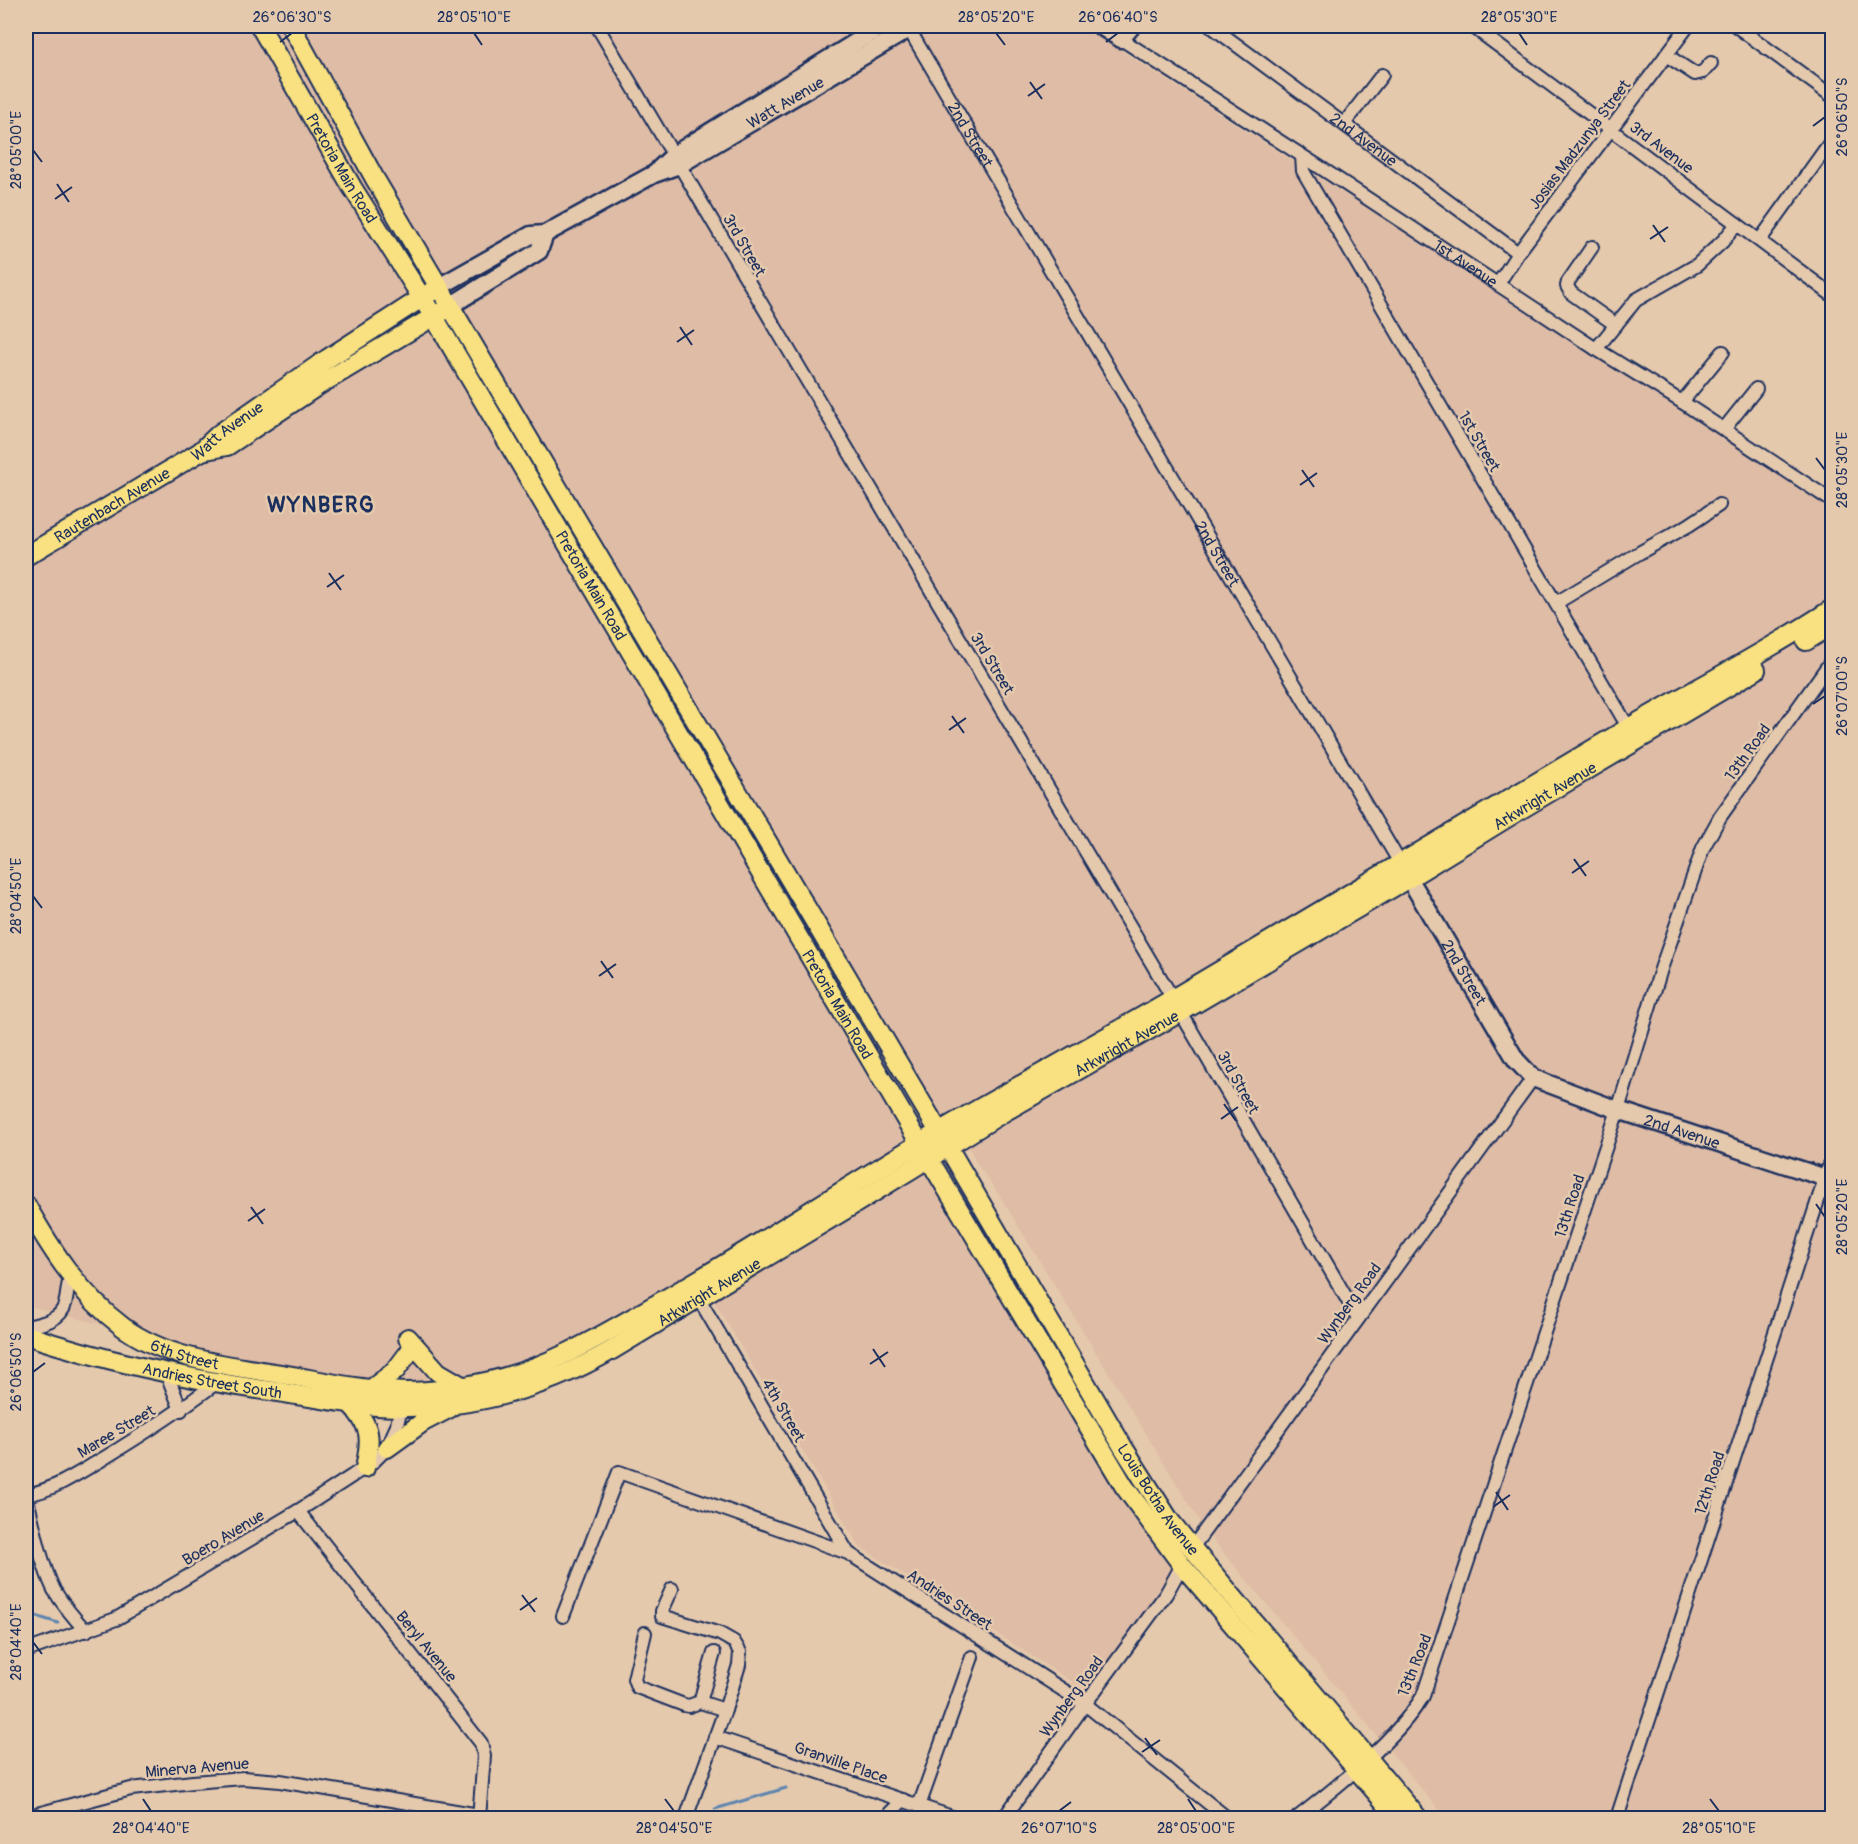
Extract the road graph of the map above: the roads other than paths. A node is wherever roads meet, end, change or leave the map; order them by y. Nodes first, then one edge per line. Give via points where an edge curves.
1 (260, 26) edge
2 (291, 26) edge
3 (597, 26) edge
4 (882, 26) edge
5 (1100, 26) edge
6 (1132, 26) edge
7 (1211, 26) edge
8 (1472, 26) edge
9 (1688, 26) edge
10 (1736, 26) edge
11 (910, 27) edge
12 (1226, 30) edge
13 (1121, 39) junction
14 (1666, 55) junction
15 (1711, 63) dead end
16 (1382, 75) dead end
17 (1833, 96) edge
18 (1344, 124) junction
19 (1610, 129) junction
20 (1833, 140) edge
21 (1302, 156) junction
22 (677, 160) junction
23 (1737, 224) junction
24 (545, 234) junction
25 (1760, 240) junction
26 (1592, 247) dead end
27 (1518, 253) junction
28 (1498, 284) junction
29 (439, 287) junction
30 (1833, 295) edge
31 (422, 298) junction
32 (450, 306) junction
33 (434, 317) junction
34 (1616, 325) junction
35 (1596, 350) junction
36 (1724, 352) dead end
37 (302, 386) junction
38 (1756, 389) dead end
39 (1682, 402) junction
40 (1724, 429) junction
41 (200, 452) joint
42 (1833, 501) edge
43 (1719, 505) dead end
44 (26, 556) edge
45 (1556, 603) junction
46 (1833, 609) edge
47 (1833, 625) edge
48 (1833, 660) edge
49 (1632, 734) junction
50 (1400, 862) junction
51 (1409, 879) junction
52 (1177, 1005) junction
53 (1533, 1078) junction
54 (923, 1106) junction
55 (1617, 1110) junction
56 (904, 1117) junction
57 (962, 1119) junction
58 (943, 1139) junction
59 (924, 1151) junction
60 (1833, 1157) edge
61 (898, 1158) junction
62 (1829, 1179) edge
63 (26, 1205) edge
64 (71, 1275) junction
65 (695, 1291) junction
66 (1358, 1318) junction
67 (26, 1327) edge
68 (26, 1335) edge
69 (166, 1372) junction
70 (216, 1383) junction
71 (370, 1390) junction
72 (461, 1395) junction
73 (403, 1399) junction
74 (349, 1402) junction
75 (181, 1410) junction
76 (387, 1448) junction
77 (365, 1468) junction
78 (26, 1495) edge
79 (298, 1511) junction
80 (1192, 1548) junction
81 (848, 1553) junction
82 (1182, 1565) junction
83 (672, 1589) dead end
84 (1202, 1589) junction
85 (1166, 1594) junction
86 (563, 1616) dead end
87 (86, 1631) junction
88 (645, 1633) dead end
89 (26, 1652) edge
90 (714, 1653) dead end
91 (972, 1656) dead end
92 (700, 1702) junction
93 (1085, 1704) junction
94 (725, 1710) junction
95 (715, 1737) junction
96 (1361, 1764) junction
97 (903, 1800) junction
98 (919, 1806) junction
99 (26, 1817) edge
100 (479, 1817) edge
101 (686, 1818) edge
102 (889, 1818) edge
103 (955, 1818) edge
104 (1004, 1818) edge
105 (1227, 1818) edge
106 (1297, 1818) edge
107 (1398, 1818) edge
108 (1418, 1818) edge
109 (1617, 1818) edge

1 - 31 main road, Pretoria Main Road via 352,187
2 - 29 main road, Pretoria Main Road
3 - 22 street, 3rd Street
4 - 22 street, Watt Avenue
5 - 13 street, 1st Avenue
6 - 13 street
7 - 12 street, 2nd Avenue
8 - 19 street, 3rd Avenue
9 - 14 street, Josias Madzunya Street
10 - 17 street
11 - 22 street, Watt Avenue
11 - 50 street, 2nd Street
12 - 18 street, 2nd Avenue
13 - 21 street, 1st Avenue
14 - 15 street via 1695,74
14 - 19 street, Josias Madzunya Street
16 - 18 street
18 - 27 street, 2nd Avenue
19 - 23 street, 3rd Avenue
19 - 27 street, Josias Madzunya Street
20 - 25 street
21 - 28 street, 1st Avenue
21 - 45 street, 1st Street via 1304,171
22 - 24 street, Watt Avenue
22 - 52 street, 3rd Street
23 - 25 street, 3rd Avenue
23 - 34 street via 1707,257 1643,295
24 - 29 street, Watt Avenue via 531,235
24 - 32 street, Watt Avenue via 539,251
25 - 30 street, 3rd Avenue
26 - 34 street via 1567,286
27 - 28 street, Josias Madzunya Street
28 - 35 street, 1st Avenue
29 - 31 main road, Watt Avenue
29 - 32 main road, Pretoria Main Road
31 - 33 main road, Pretoria Main Road
31 - 37 main road, Watt Avenue
32 - 33 main road, Watt Avenue
32 - 54 main road, Pretoria Main Road
33 - 37 main road, Watt Avenue
33 - 56 main road, Pretoria Main Road
34 - 35 street
35 - 39 street, 1st Avenue
36 - 39 street
37 - 41 main road, Watt Avenue via 227,446
38 - 40 street
39 - 40 street, 1st Avenue
40 - 42 street, 1st Avenue
41 - 44 main road, Rautenbach Avenue
43 - 45 street
45 - 49 street, 1st Street
46 - 49 main road, Arkwright Avenue
47 - 49 main road, Arkwright Avenue
48 - 55 street, 13th Road via 1720,817 1703,848
49 - 50 main road, Arkwright Avenue
49 - 51 main road, Arkwright Avenue
50 - 51 street, 2nd Street
50 - 52 main road, Arkwright Avenue
51 - 52 main road, Arkwright Avenue
51 - 53 street, 2nd Street via 1516,1060
52 - 57 main road, Arkwright Avenue
52 - 58 main road, Arkwright Avenue via 1021,1102
52 - 66 street, 3rd Street
53 - 55 street, 2nd Avenue
53 - 66 street, Wynberg Road
54 - 57 main road
54 - 58 main road, Pretoria Main Road
55 - 62 street, 2nd Avenue
55 - 96 street, 13th Road via 1423,1696
56 - 59 main road, Pretoria Main Road
56 - 61 main road
57 - 58 main road, Arkwright Avenue
58 - 59 main road, Arkwright Avenue
58 - 80 main road, Louis Botha Avenue via 1123,1447
59 - 61 main road, Arkwright Avenue
59 - 65 main road, Arkwright Avenue
59 - 82 main road, Louis Botha Avenue via 1124,1486
60 - 62 street, 12th Road
61 - 65 main road, Arkwright Avenue
62 - 109 street, 12th Road
63 - 64 main road, 6th Street
64 - 67 street via 60,1314
64 - 71 main road, 6th Street via 112,1318 163,1348 216,1362
65 - 72 main road, Arkwright Avenue via 550,1361
65 - 81 street, 4th Street
66 - 80 street, Wynberg Road
68 - 69 main road, Andries Street South via 88,1355
69 - 70 main road, Andries Street South
69 - 75 street
70 - 74 main road, Andries Street South
70 - 75 street, Maree Street
71 - 72 main road via 395,1371 409,1345
71 - 73 main road, 6th Street
72 - 73 main road, Arkwright Avenue
72 - 76 main road
73 - 74 main road, Andries Street South
73 - 76 street, Boero Avenue
74 - 77 main road via 368,1429
75 - 78 street, Maree Street via 61,1484
76 - 77 street, Boero Avenue
77 - 79 street, Boero Avenue
78 - 87 street, Maree Street via 52,1585
79 - 87 street, Boero Avenue via 147,1602
79 - 100 street, Beryl Avenue via 477,1735 484,1756
80 - 96 main road, Louis Botha Avenue
81 - 86 street, Andries Street via 619,1472
81 - 93 street, Andries Street
82 - 84 main road, Louis Botha Avenue
82 - 85 street, Wynberg Road
83 - 94 street via 662,1616 728,1638 740,1652
84 - 85 street via 1185,1583
84 - 96 main road, Louis Botha Avenue
85 - 93 street, Wynberg Road
87 - 89 street, Boero Avenue
88 - 92 street via 634,1679 636,1687 684,1705
90 - 92 street
91 - 98 street
92 - 94 street
93 - 104 street, Wynberg Road
93 - 105 street, Andries Street
94 - 95 street
95 - 97 street, Granville Place
95 - 101 street
96 - 106 street
96 - 107 main road, Louis Botha Avenue
96 - 108 main road, Louis Botha Avenue
97 - 98 street, Granville Place
97 - 102 street
98 - 103 street, Granville Place
99 - 100 street, Minerva Avenue via 131,1789 243,1778 280,1781

